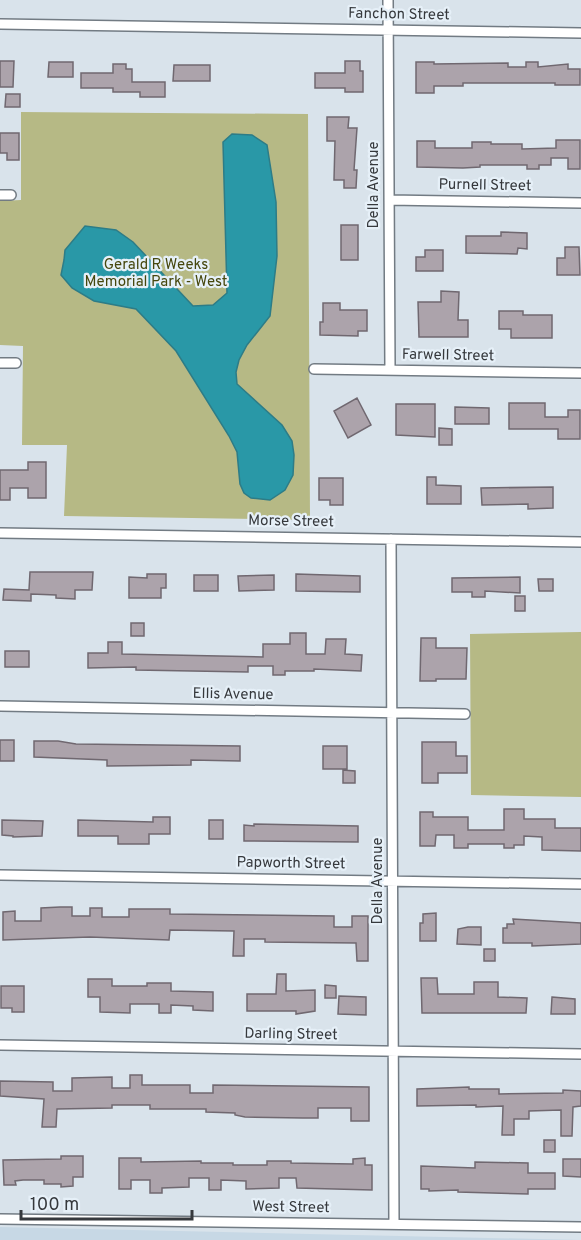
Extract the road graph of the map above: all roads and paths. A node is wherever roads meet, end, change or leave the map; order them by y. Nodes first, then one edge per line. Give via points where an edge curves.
1 (388, 0) edge
2 (0, 24) edge
3 (388, 30) junction
4 (581, 33) edge
5 (0, 195) edge
6 (11, 195) dead end
7 (389, 200) junction
8 (581, 202) edge
9 (0, 363) edge
10 (16, 363) dead end
11 (314, 369) dead end
12 (390, 370) junction
13 (581, 373) edge
14 (0, 533) edge
15 (391, 538) junction
16 (581, 542) edge
17 (0, 706) edge
18 (393, 713) junction
19 (465, 714) dead end
20 (0, 875) edge
21 (393, 881) junction
22 (581, 884) edge
23 (0, 1045) edge
24 (392, 1052) junction
25 (581, 1054) edge
26 (0, 1219) edge
27 (394, 1224) junction
28 (581, 1227) edge

1 - 3 street, Della Avenue
2 - 3 street, Fanchon Street
3 - 4 street, Fanchon Street
3 - 7 street, Della Avenue
5 - 6 street
7 - 8 street, Purnell Street
7 - 12 street, Della Avenue
9 - 10 street
11 - 12 street, Farwell Street
12 - 13 street, Farwell Street
14 - 15 street, Morse Street
15 - 16 street, Morse Street
15 - 18 street, Della Avenue
17 - 18 street, Ellis Avenue
18 - 19 street, Ellis Avenue
18 - 21 street, Della Avenue
20 - 21 street, Papworth Street
21 - 22 street, Papworth Street
21 - 24 street, Della Avenue
23 - 24 street, Darling Street
24 - 25 street, Darling Street
24 - 27 street, Della Avenue
26 - 27 street, West Street
27 - 28 street, West Street

